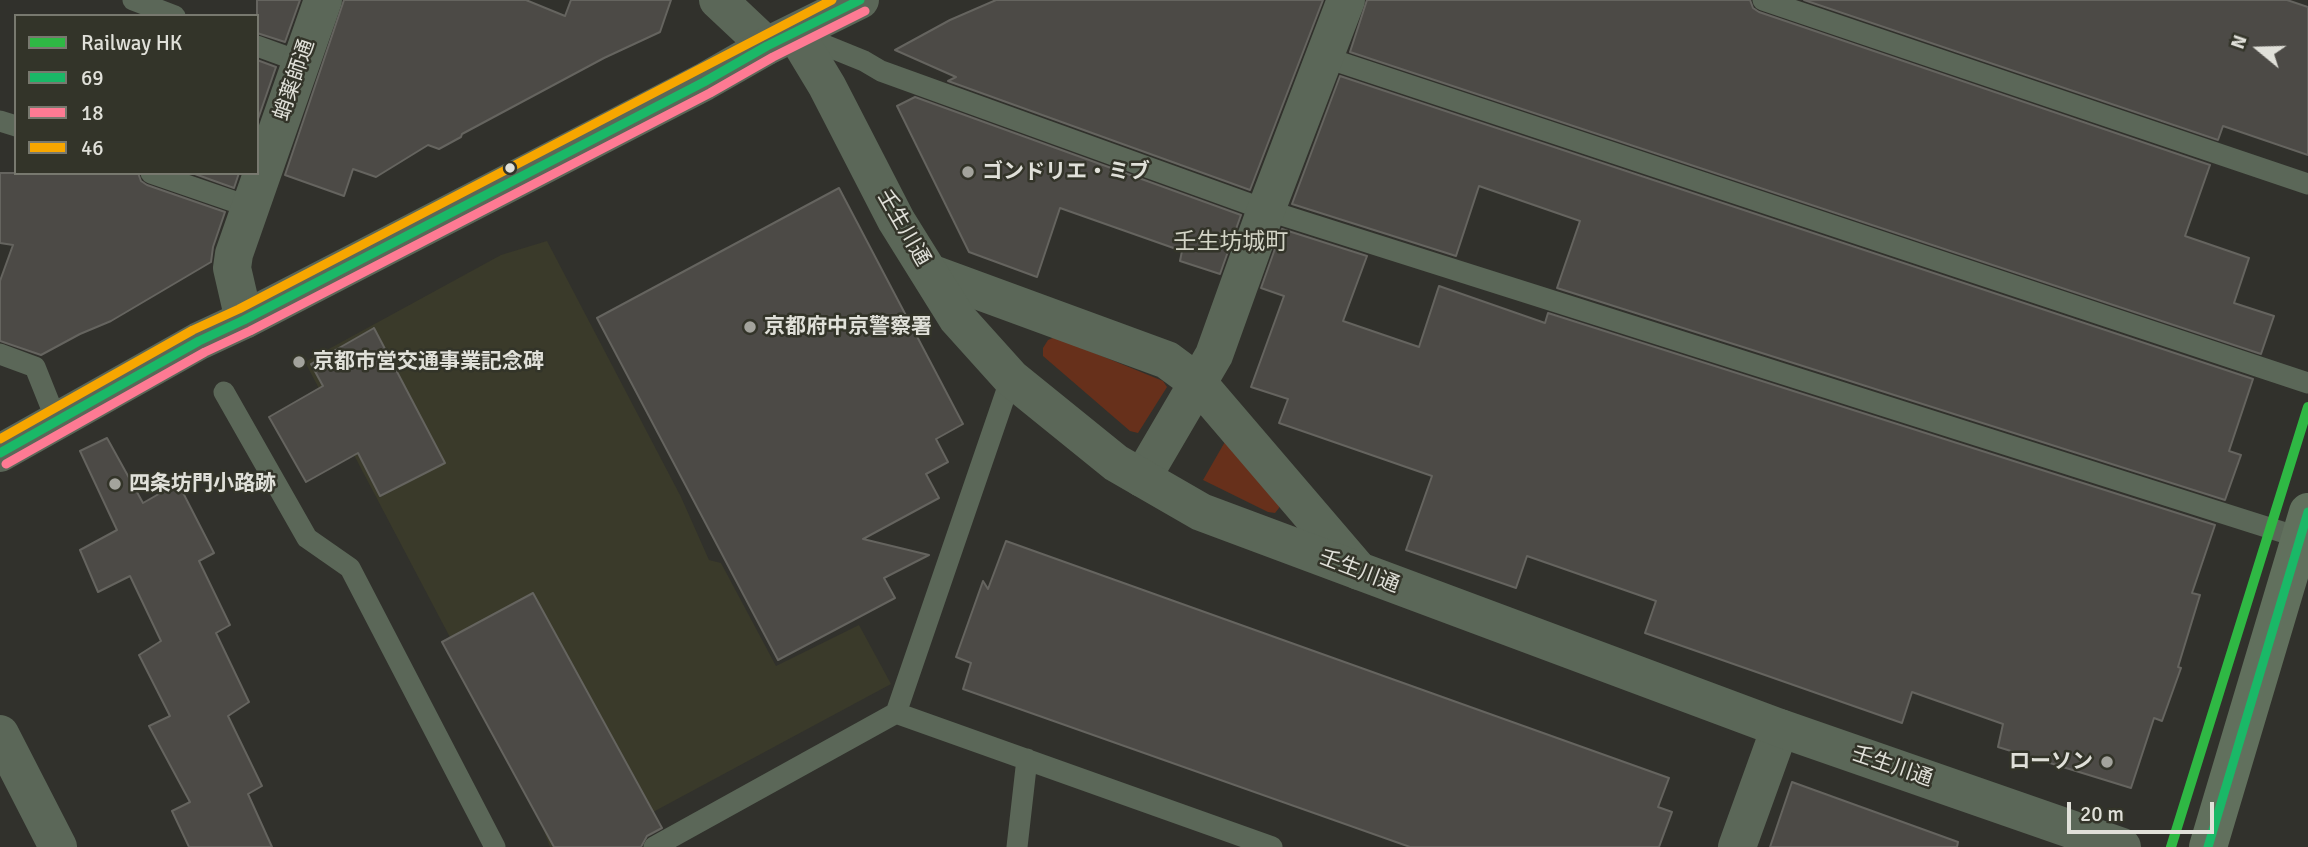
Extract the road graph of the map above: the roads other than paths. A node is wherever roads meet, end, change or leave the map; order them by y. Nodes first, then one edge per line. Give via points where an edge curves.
1 (133, 0) edge
2 (323, 0) edge
3 (718, 0) edge
4 (859, 0) edge
5 (1346, 0) edge
6 (1763, 0) edge
7 (170, 14) edge
8 (781, 39) junction
9 (259, 47) edge
10 (1324, 57) junction
11 (301, 62) junction
12 (157, 175) edge
13 (2308, 184) edge
14 (250, 207) junction
15 (1266, 210) junction
16 (930, 273) junction
17 (244, 320) junction
18 (0, 354) edge
19 (1011, 378) junction
20 (1198, 383) junction
21 (2308, 383) edge
22 (224, 392) dead end
23 (57, 422) junction
24 (0, 453) edge
25 (1142, 478) junction
26 (2304, 525) edge
27 (1359, 571) junction
28 (897, 713) junction
29 (1780, 729) junction
30 (0, 734) edge
31 (1027, 759) junction
32 (34, 830) edge
33 (58, 847) edge
34 (495, 847) edge
35 (654, 847) edge
36 (1017, 847) edge
37 (1272, 847) edge
38 (1737, 847) edge
39 (2122, 847) edge
40 (2208, 847) edge

1 - 7 lane
2 - 11 street, 蛸薬師通
3 - 8 street, 壬生川通
4 - 8 street
5 - 10 street
6 - 13 lane
8 - 15 lane via 864,61
8 - 16 street, 壬生川通 via 827,86 896,220
8 - 17 street
9 - 11 lane
10 - 15 street
10 - 21 lane
11 - 14 street, 蛸薬師通
12 - 14 lane
14 - 17 street, 蛸薬師通 via 232,268
15 - 20 street via 1214,355
15 - 26 lane
16 - 19 street, 壬生川通 via 957,318
16 - 20 street via 1167,360
17 - 23 street
18 - 23 lane via 35,367
19 - 25 street, 壬生川通 via 1116,463
19 - 28 lane
20 - 25 street
20 - 27 street
22 - 34 lane via 307,538 350,568
23 - 24 street
25 - 27 street, 壬生川通 via 1201,512
26 - 40 main road
27 - 29 street, 壬生川通
28 - 31 lane
28 - 35 lane
29 - 38 street
29 - 39 street, 壬生川通
30 - 32 street
31 - 36 lane
31 - 37 lane
32 - 33 street

